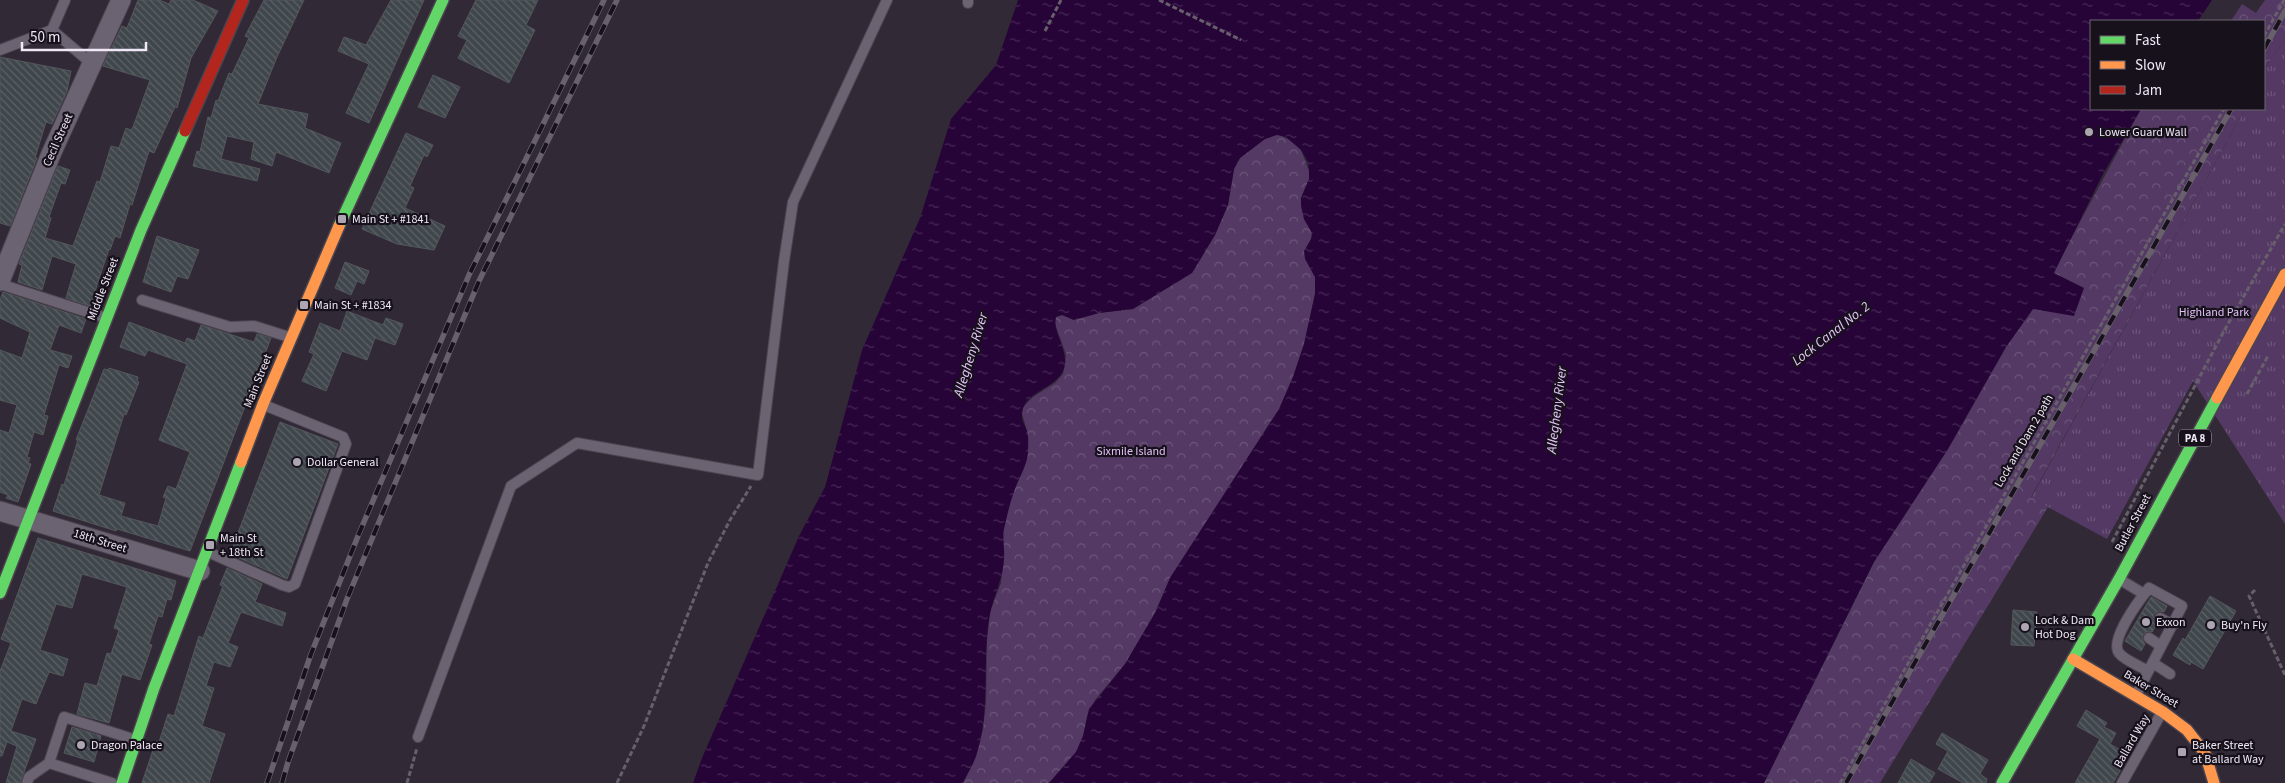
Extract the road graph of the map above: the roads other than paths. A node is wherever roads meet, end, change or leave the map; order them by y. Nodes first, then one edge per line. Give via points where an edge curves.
1 (65, 0) edge
2 (121, 0) edge
3 (243, 0) edge
4 (443, 0) edge
5 (887, 0) edge
6 (52, 30) junction
7 (0, 50) edge
8 (92, 64) junction
9 (2285, 275) edge
10 (0, 283) edge
11 (142, 300) dead end
12 (107, 318) junction
13 (290, 337) junction
14 (263, 404) junction
15 (0, 511) edge
16 (29, 519) junction
17 (207, 552) junction
18 (200, 571) junction
19 (2119, 579) junction
20 (0, 593) edge
21 (2144, 594) junction
22 (2160, 618) dead end
23 (2173, 625) junction
24 (2148, 638) dead end
25 (2161, 646) junction
26 (2073, 659) junction
27 (2150, 667) junction
28 (2170, 674) dead end
29 (2136, 696) junction
30 (2163, 711) junction
31 (418, 737) road end
32 (137, 740) junction
33 (50, 763) junction
34 (27, 783) edge
35 (112, 783) edge
36 (122, 783) edge
37 (2002, 783) edge
38 (2122, 783) edge
39 (2214, 783) edge

1 - 6 lane
2 - 8 street, Cecil Street
3 - 12 main road, Middle Street via 141,230
4 - 13 main road, Main Street
5 - 31 lane via 793,202 758,475 577,443 511,486
6 - 7 lane
6 - 8 lane
8 - 10 street, Cecil Street via 51,154
9 - 19 main road, Butler Street / PA 8
10 - 12 lane
11 - 13 lane via 230,327 254,326
12 - 16 main road, Middle Street
13 - 14 main road, Main Street
14 - 17 main road, Main Street
14 - 17 lane via 343,437 346,444 295,584 289,587 282,585
15 - 16 street, 18th Street
16 - 18 street, 18th Street
16 - 20 main road, Middle Street
17 - 18 main road, Main Street
18 - 32 main road, Main Street
19 - 21 lane
19 - 26 main road, Butler Street / PA 8
21 - 23 lane via 2149,588 2182,606
21 - 27 lane via 2129,625 2118,636 2116,646 2119,654
22 - 23 lane
23 - 25 lane
24 - 25 lane
25 - 27 lane
26 - 29 main road, Baker Street
26 - 37 main road, Butler Street / PA 8
27 - 28 lane
27 - 29 lane
29 - 30 main road, Baker Street
30 - 38 lane, Ballard Way
30 - 39 main road, Baker Street via 2191,733 2201,746
32 - 33 lane via 64,717
32 - 36 main road, Main Street
33 - 34 lane via 29,777
33 - 35 lane

